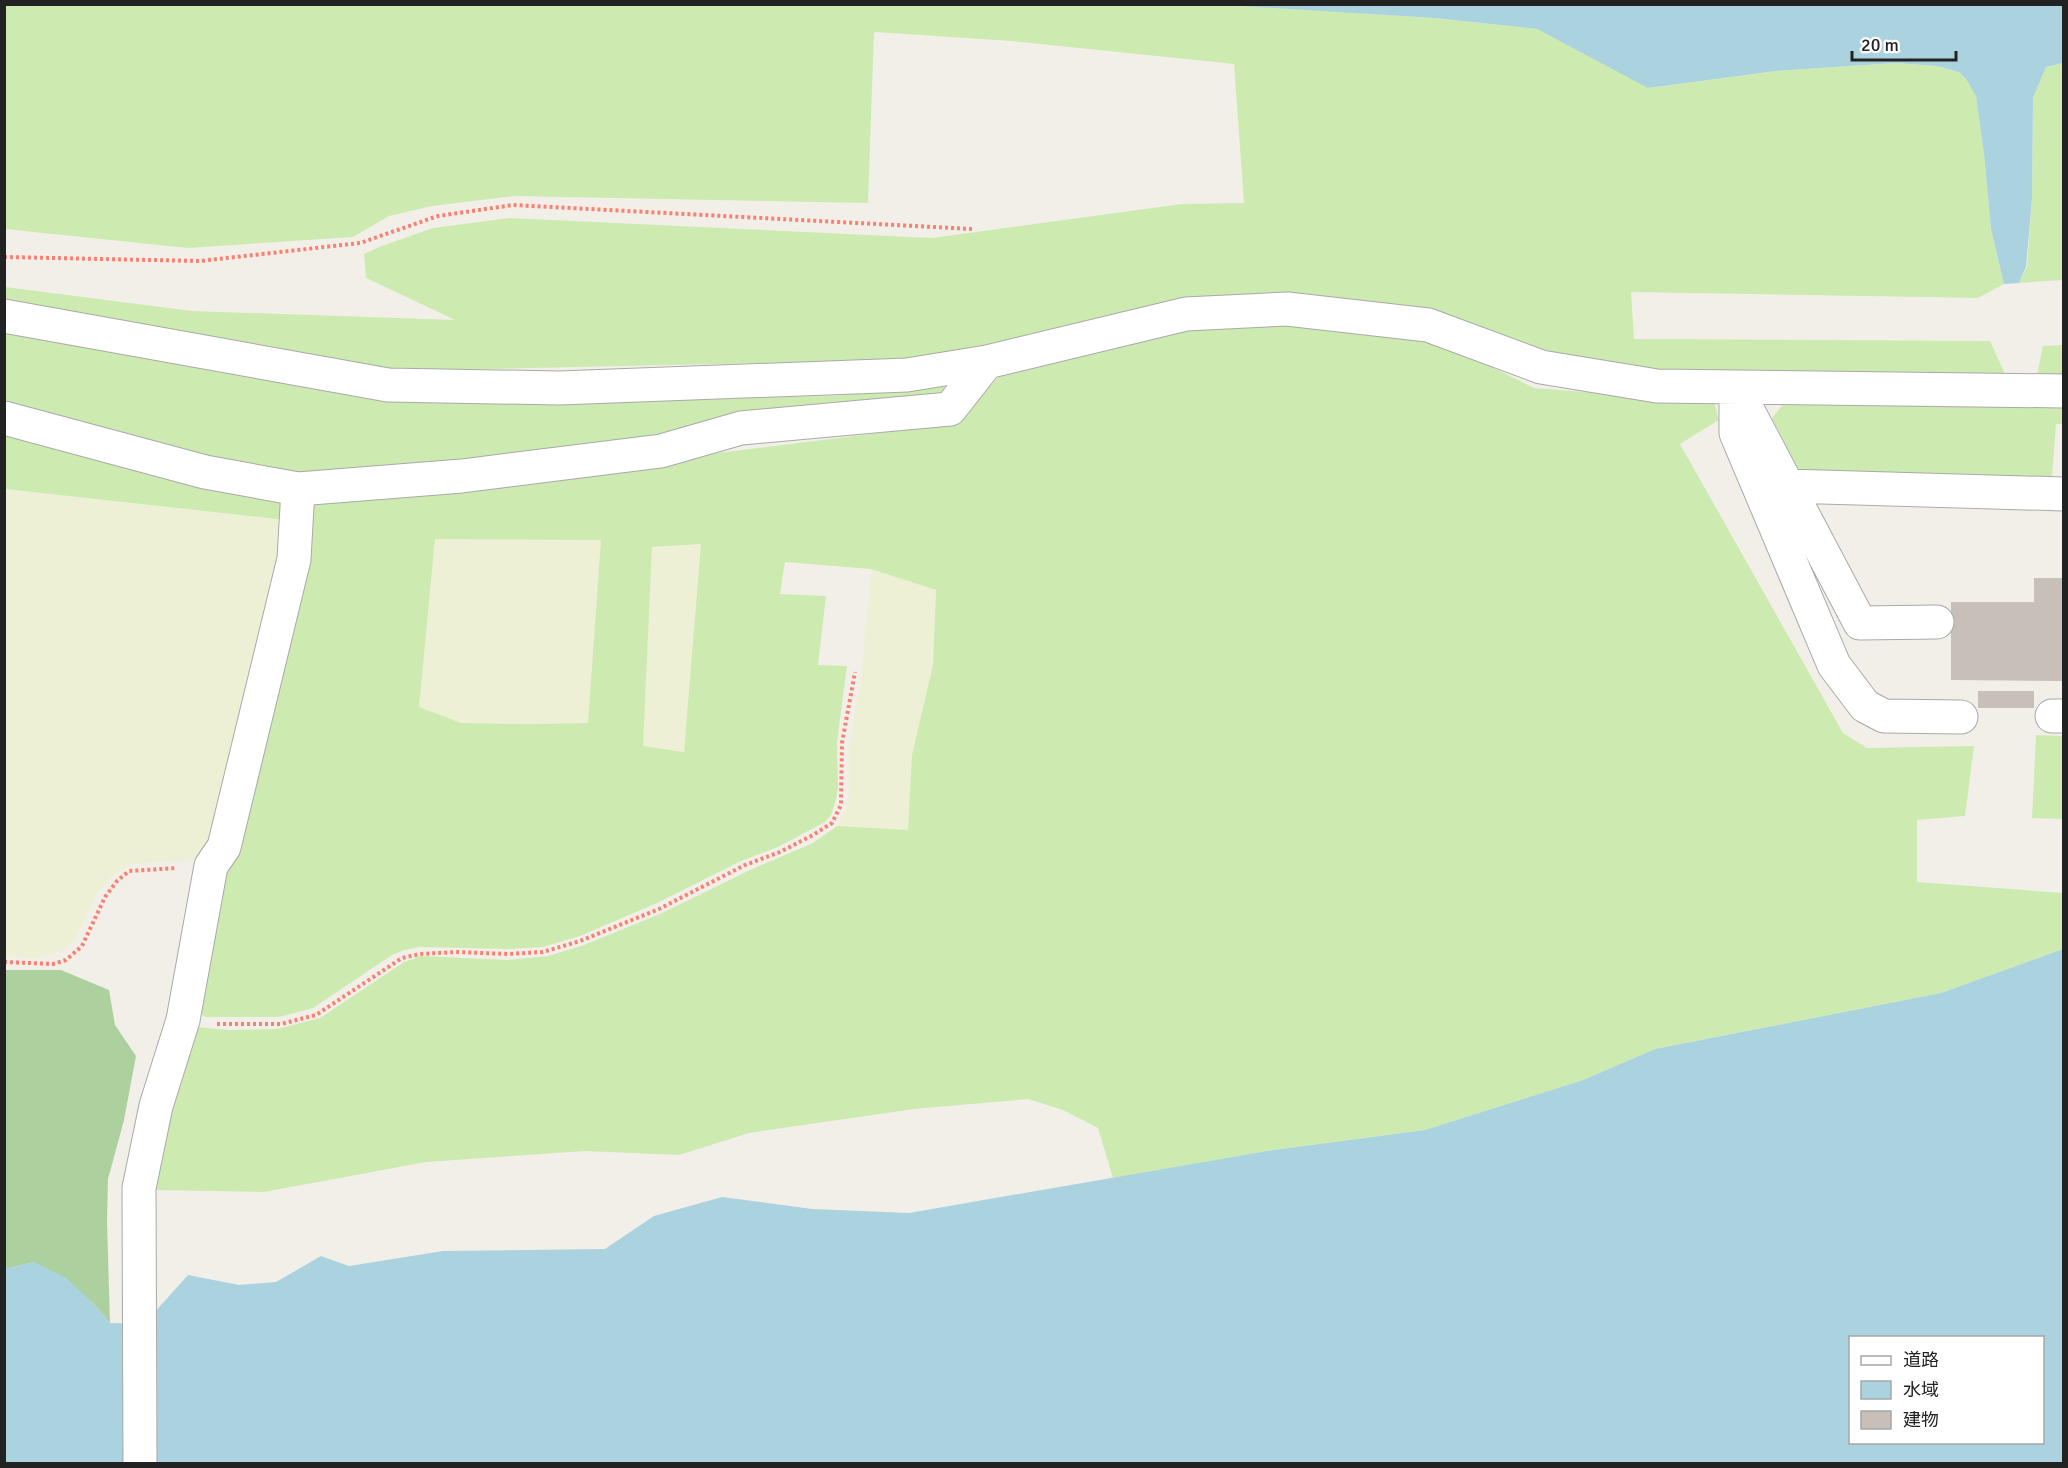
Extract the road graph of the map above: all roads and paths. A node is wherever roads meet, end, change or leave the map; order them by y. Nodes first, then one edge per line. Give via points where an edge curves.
1 (972, 229) dead end
2 (4, 257) edge
3 (4, 316) edge
4 (987, 362) junction
5 (1736, 387) junction
6 (2064, 391) edge
7 (4, 418) edge
8 (1787, 486) junction
9 (298, 489) junction
10 (2064, 494) edge
11 (1937, 622) dead end
12 (855, 672) dead end
13 (1961, 717) dead end
14 (211, 866) junction
15 (4, 962) edge
16 (183, 1020) junction
17 (140, 1464) edge

1 - 2 path via 513,205 438,216 360,243 200,261
3 - 4 street via 388,385 560,388 907,375
4 - 5 street via 1186,314 1287,309 1428,325 1541,367 1657,386
4 - 9 street via 950,409 741,428 661,451 474,474
5 - 6 street
5 - 8 street
5 - 13 street via 1736,433 1834,665 1865,706 1884,716
7 - 9 street via 205,472
8 - 10 street
8 - 11 street via 1860,623
9 - 14 street via 294,560 224,848
12 - 16 path via 842,743 841,805 832,823 813,835 659,909 543,952 420,954 402,958 315,1015 281,1024
14 - 15 path via 129,871 105,897 82,946 66,960 53,964
14 - 16 street
16 - 17 street via 156,1106 139,1188

